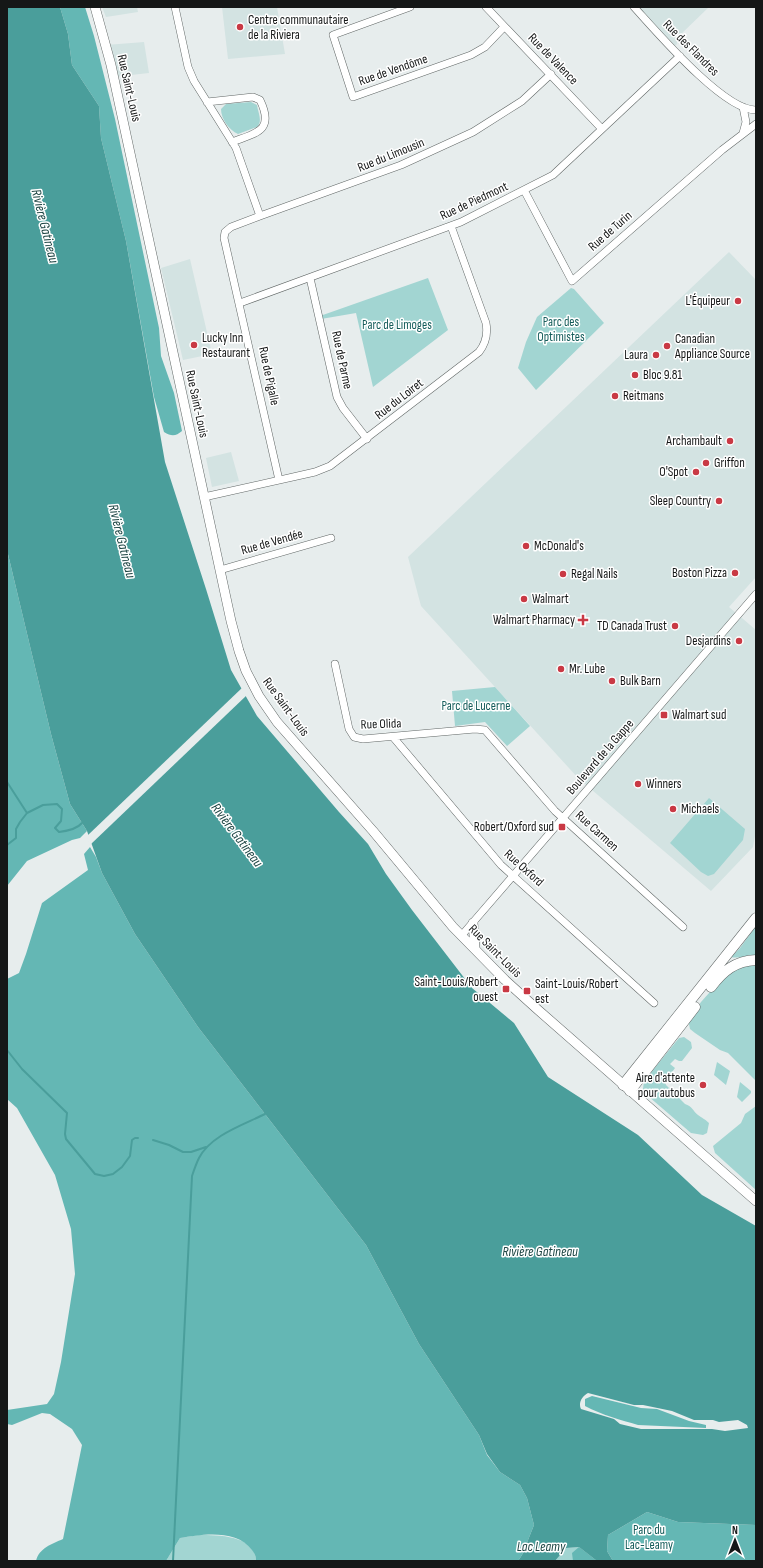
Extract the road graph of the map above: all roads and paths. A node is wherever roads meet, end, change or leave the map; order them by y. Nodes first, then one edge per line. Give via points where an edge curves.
1 (95, 7) edge
2 (175, 7) edge
3 (410, 7) edge
4 (486, 7) edge
5 (634, 7) edge
6 (504, 27) junction
7 (680, 56) junction
8 (552, 74) junction
9 (207, 102) junction
10 (743, 107) junction
11 (756, 110) edge
12 (756, 124) edge
13 (602, 129) junction
14 (743, 133) junction
15 (232, 142) junction
16 (524, 190) junction
17 (260, 216) junction
18 (451, 226) junction
19 (225, 232) joint
20 (310, 278) junction
21 (240, 303) junction
22 (367, 439) junction
23 (279, 480) junction
24 (204, 497) junction
25 (331, 538) dead end
26 (220, 570) junction
27 (756, 594) edge
28 (335, 664) dead end
29 (485, 730) joint
30 (393, 737) junction
31 (564, 818) junction
32 (513, 876) junction
33 (756, 918) edge
34 (473, 923) junction
35 (683, 926) dead end
36 (462, 935) junction
37 (475, 948) junction
38 (756, 960) edge
39 (654, 1003) dead end
40 (626, 1088) junction
41 (756, 1202) edge

1 - 24 main road, Rue Saint-Louis via 113,77
2 - 9 street via 188,67
3 - 6 street, Rue de Vendôme via 333,35 353,97 471,55 485,46
4 - 6 street, Rue de Valence
5 - 7 street, Rue des Flandres
6 - 8 street, Rue de Valence
7 - 10 street, Rue des Flandres via 707,83
7 - 13 street, Rue de Piedmont
8 - 13 street, Rue de Valence
8 - 17 street, Rue du Limousin via 522,101 473,132 401,165
9 - 15 street
9 - 15 street via 253,97 260,100 265,120 264,127 259,132
10 - 11 street, Rue des Flandres
10 - 14 street via 746,122
12 - 14 street, Rue de Turin
13 - 16 street, Rue de Piedmont via 557,172
14 - 16 street, Rue de Turin via 572,281
15 - 17 street
16 - 18 street, Rue de Piedmont
17 - 19 street, Rue du Limousin
18 - 20 street, Rue de Piedmont
18 - 22 street, Rue du Loiret via 484,315 487,329 485,342 474,356
19 - 21 street, Rue de Pigalle via 224,238
20 - 21 street, Rue de Piedmont
20 - 22 street, Rue de Parme via 337,397
21 - 23 street, Rue de Pigalle
22 - 23 street, Rue du Loiret via 330,466
23 - 24 street, Rue du Loiret
24 - 26 main road, Rue Saint-Louis
25 - 26 street, Rue de Vendée
26 - 36 main road, Rue Saint-Louis via 241,659 263,703 291,739
27 - 31 street, Boulevard de la Gappe
28 - 30 street, Rue Olida via 351,734 358,739
29 - 30 street, Rue Olida
29 - 31 street, Rue Carmen
30 - 32 street, Rue Oxford via 492,855
31 - 32 street, Boulevard de la Gappe
31 - 35 street, Rue Carmen
32 - 34 street, Boulevard de la Gappe
32 - 39 street, Rue Oxford
33 - 40 highway
34 - 36 street, Boulevard de la Gappe
34 - 37 main road
36 - 37 main road, Rue Saint-Louis
37 - 40 main road, Rue Saint-Louis via 524,998
38 - 40 highway via 736,964 720,976
40 - 41 main road, Rue Saint-Louis

